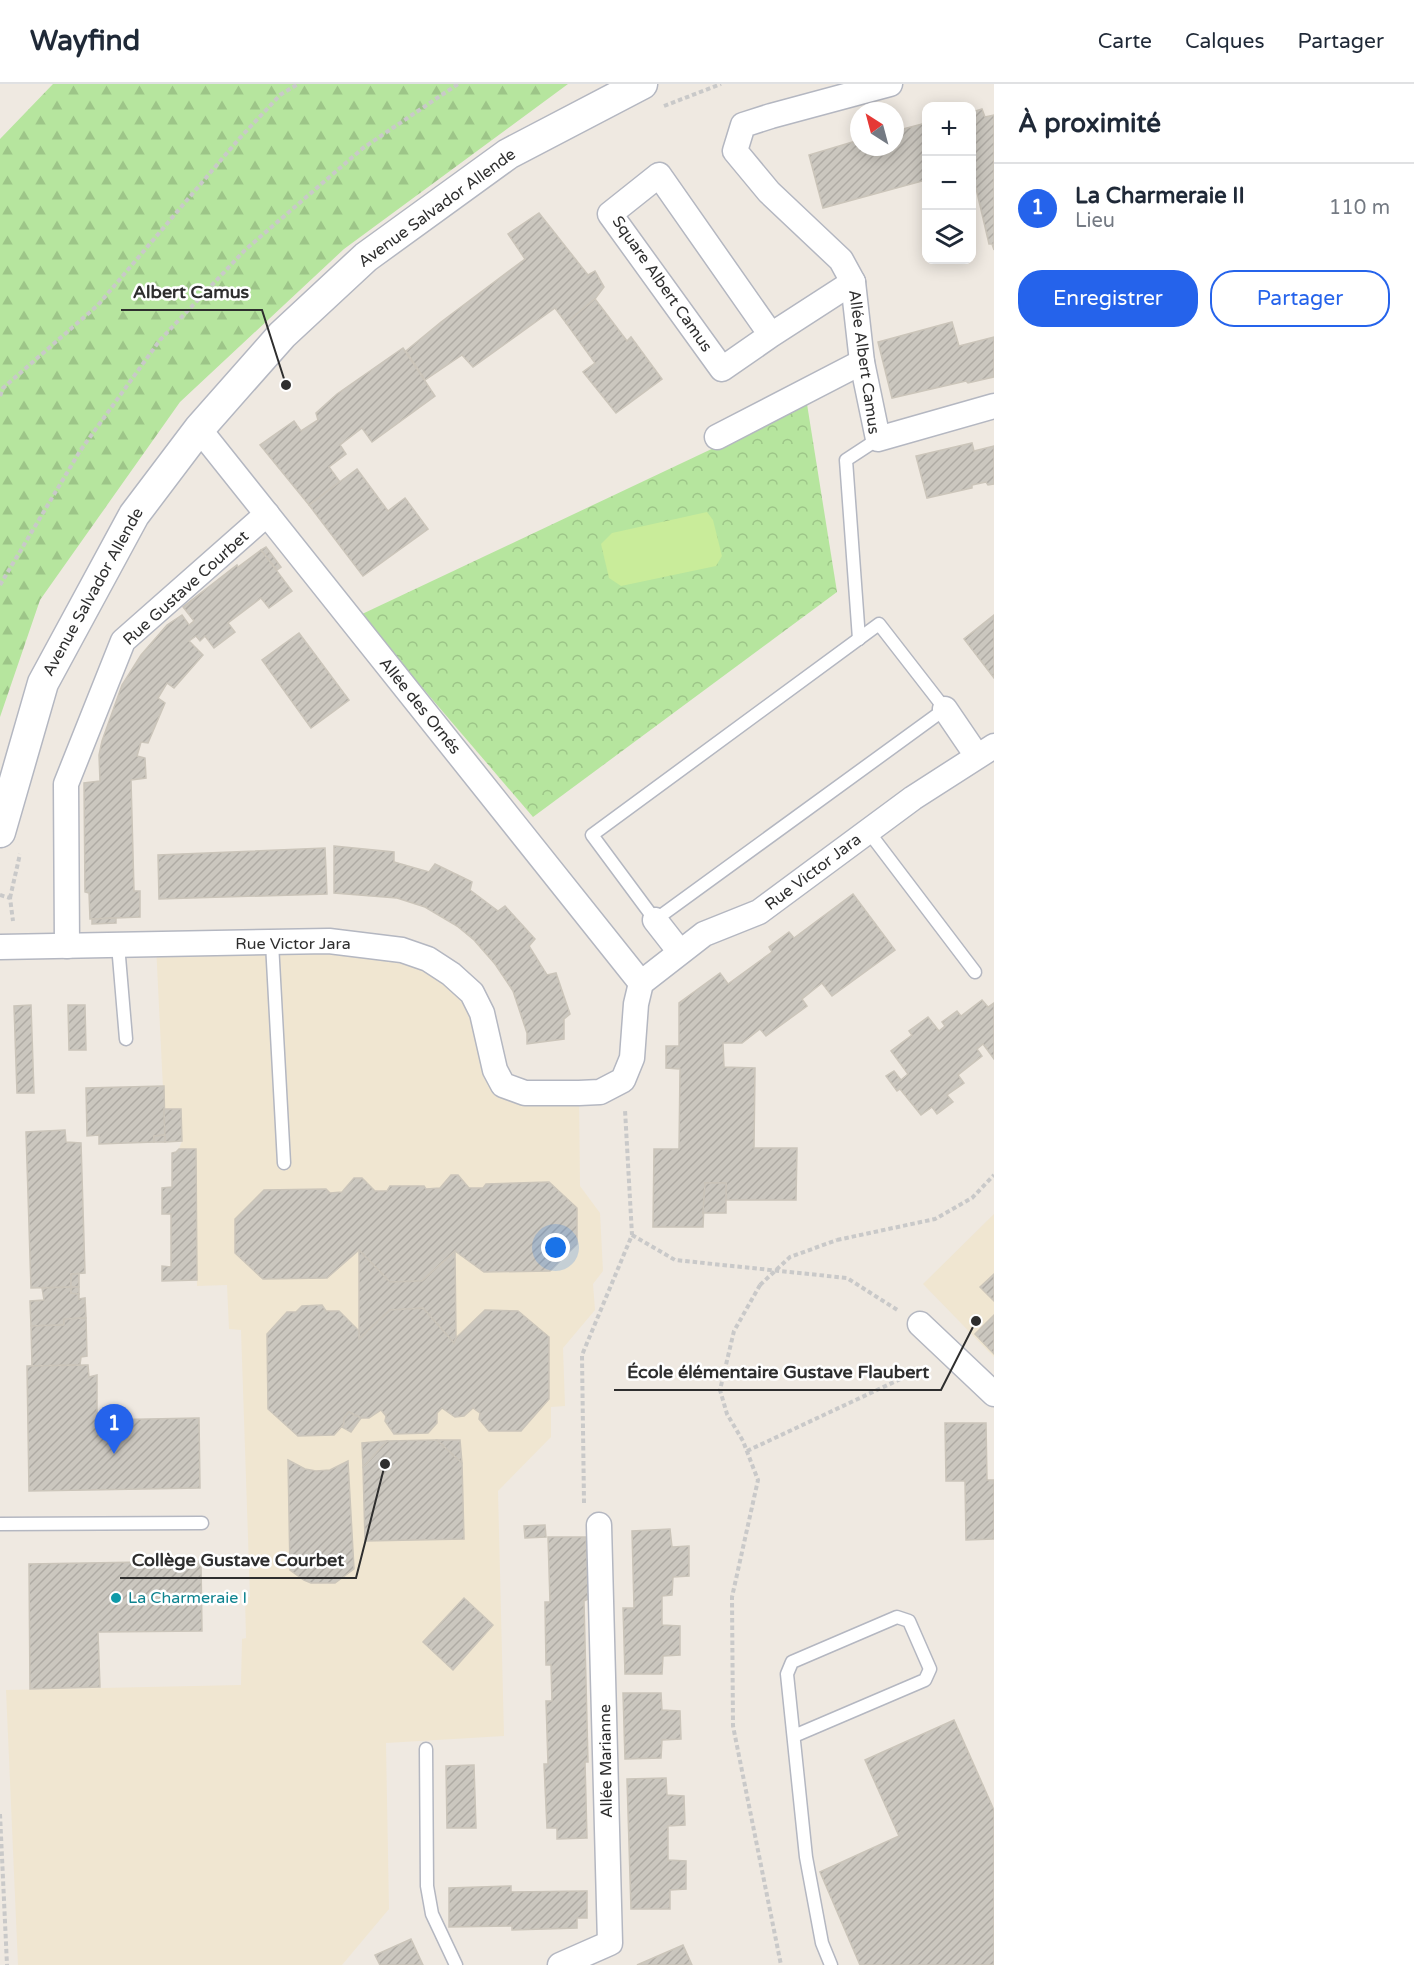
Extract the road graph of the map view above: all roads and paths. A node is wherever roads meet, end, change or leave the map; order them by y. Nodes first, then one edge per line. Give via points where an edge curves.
1 (298, 84) edge
2 (458, 84) edge
3 (642, 84) edge
4 (721, 84) edge
5 (890, 84) edge
6 (663, 107) dead end
7 (853, 282) junction
8 (771, 335) junction
9 (862, 362) junction
10 (0, 396) edge
11 (994, 406) edge
12 (199, 429) junction
13 (717, 437) dead end
14 (878, 439) junction
15 (267, 514) junction
16 (0, 585) edge
17 (859, 639) junction
18 (945, 709) junction
19 (985, 751) edge
20 (868, 831) junction
21 (10, 842) edge
22 (10, 898) dead end
23 (655, 920) junction
24 (272, 943) junction
25 (118, 945) junction
26 (67, 946) junction
27 (0, 947) edge
28 (680, 951) junction
29 (975, 972) dead end
30 (641, 983) junction
31 (126, 1039) dead end
32 (623, 1080) junction
33 (284, 1163) dead end
34 (994, 1175) edge
35 (632, 1235) junction
36 (920, 1324) joint
37 (952, 1355) junction
38 (994, 1394) edge
39 (747, 1451) junction
40 (202, 1523) dead end
41 (0, 1524) edge
42 (600, 1525) joint
43 (794, 1736) junction
44 (426, 1749) dead end
45 (0, 1814) edge
46 (7, 1965) edge
47 (456, 1965) edge
48 (560, 1965) edge
49 (781, 1965) edge
50 (831, 1965) edge

1 - 10 path via 280,95 238,140 98,305 3,388
2 - 16 path via 363,148 245,250 160,340 80,451
3 - 12 street, Avenue Salvador Allende via 508,154 366,256 282,335
4 - 6 path
5 - 7 street, Allée Albert Camus via 743,125 735,151 769,192 841,260
7 - 8 street, Square Albert Camus
7 - 9 street, Allée Albert Camus
8 - 8 street, Square Albert Camus via 722,369 609,214 659,175
9 - 13 street
9 - 14 street, Allée Albert Camus
11 - 14 street
12 - 15 street, Allée des Ornés
12 - 21 street, Avenue Salvador Allende via 134,515 43,683
14 - 17 lane, Allée Albert Camus via 846,460
15 - 26 street, Rue Gustave Courbet via 123,641 66,784
15 - 30 street, Allée des Ornés
17 - 18 lane via 879,624
17 - 23 lane via 592,835
18 - 19 street
18 - 23 lane
19 - 20 street, Rue Victor Jara
20 - 28 street, Rue Victor Jara via 759,912 704,934
20 - 29 lane
21 - 22 path
23 - 28 street
24 - 25 street, Rue Victor Jara
24 - 32 street, Rue Victor Jara via 329,941 402,950 428,959 472,993 482,1013 495,1070 503,1085 525,1093 579,1093 600,1092
24 - 33 lane
25 - 26 street, Rue Victor Jara
25 - 31 lane
26 - 27 street, Rue Victor Jara
28 - 30 street, Rue Victor Jara
30 - 32 street via 632,1058
32 - 35 path
34 - 39 path, bridge via 972,1198 934,1219 837,1240 790,1257 760,1285 734,1331 720,1390 727,1414
35 - 36 path via 675,1260 847,1278
35 - 42 path via 582,1355 584,1509
36 - 37 street
37 - 38 street
37 - 39 path
39 - 49 path via 758,1480 732,1597 733,1726
40 - 41 lane
42 - 48 street, Allée Marianne via 610,1943
43 - 43 lane via 925,1680 930,1669 909,1621 897,1617 792,1662 787,1674
43 - 50 lane via 806,1857 822,1943
44 - 47 lane via 427,1886 432,1914
45 - 46 path

